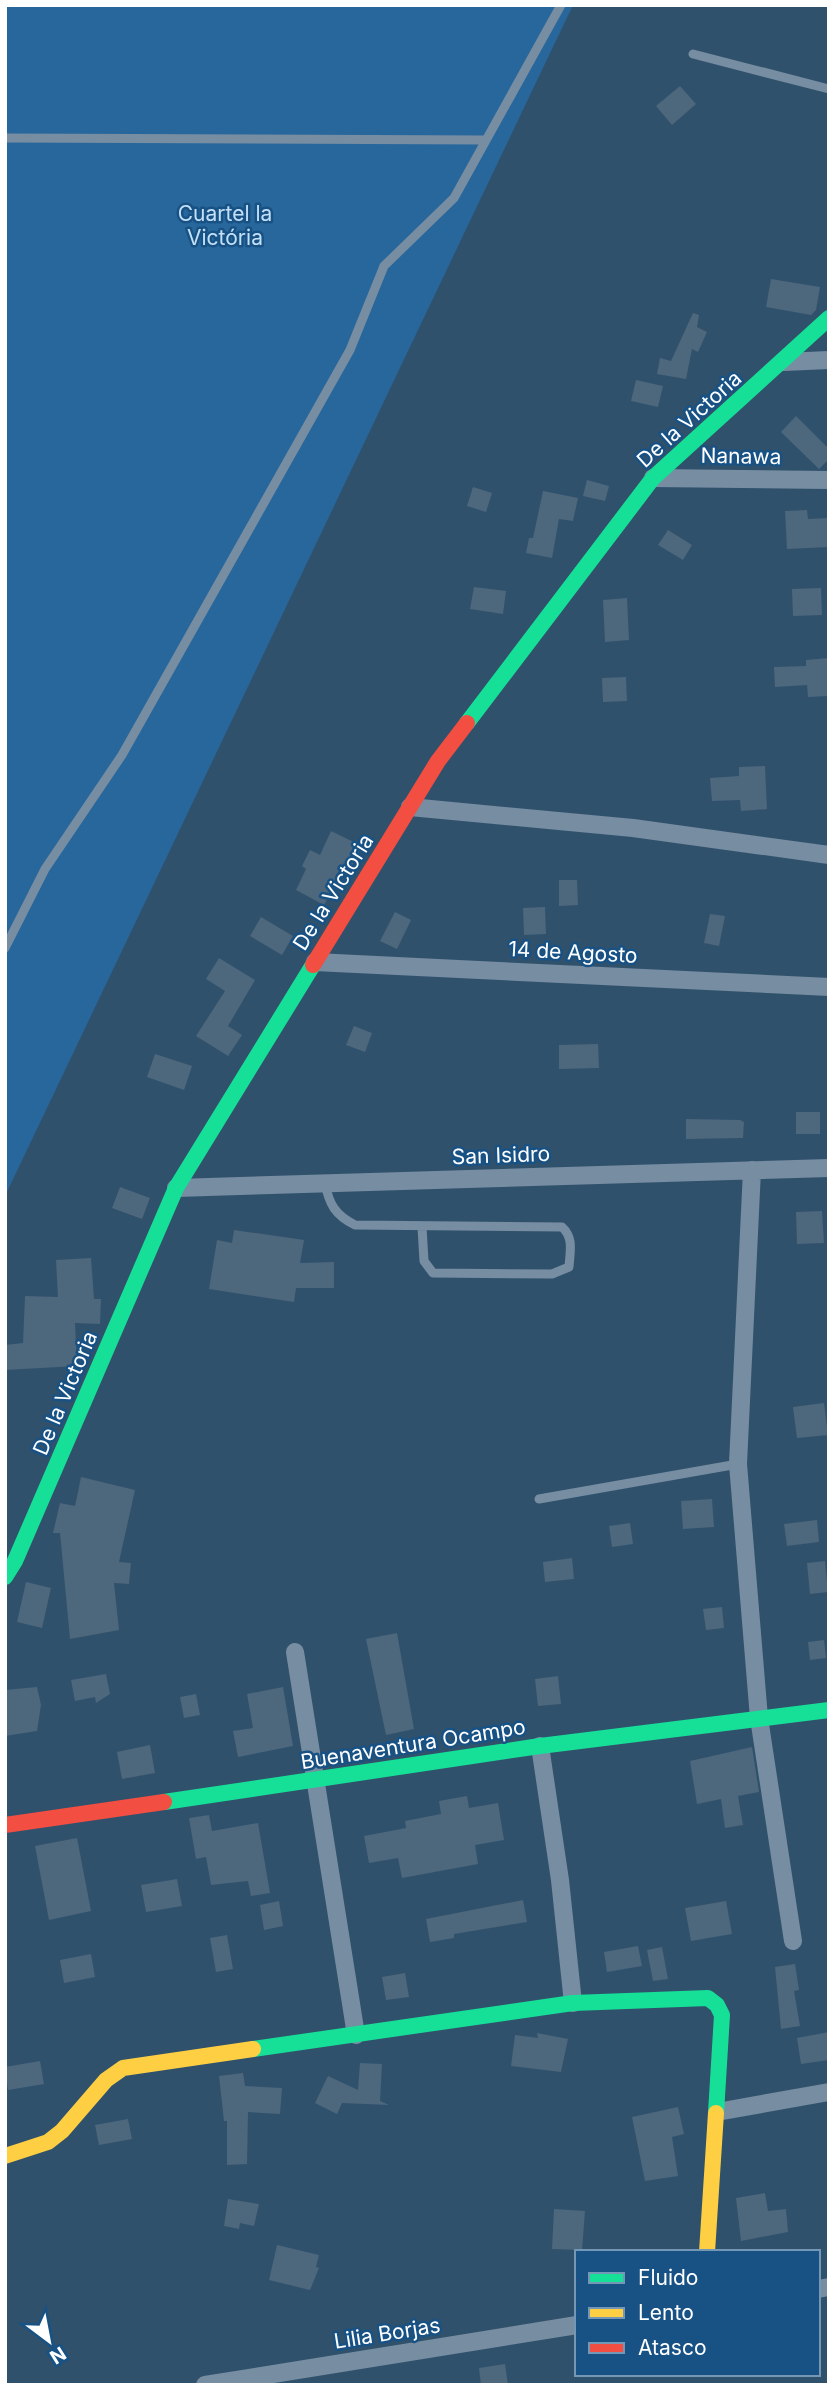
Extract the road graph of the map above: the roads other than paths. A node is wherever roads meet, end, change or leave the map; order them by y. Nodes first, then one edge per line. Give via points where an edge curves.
1 (561, 5) edge
2 (693, 54) dead end
3 (829, 89) edge
4 (5, 138) edge
5 (486, 139) junction
6 (829, 318) edge
7 (820, 335) edge
8 (829, 360) edge
9 (784, 362) junction
10 (653, 478) junction
11 (829, 480) edge
12 (410, 807) junction
13 (829, 855) edge
14 (5, 948) edge
15 (315, 962) junction
16 (829, 987) edge
17 (829, 1168) edge
18 (752, 1170) junction
19 (325, 1183) junction
20 (176, 1188) junction
21 (422, 1227) junction
22 (738, 1464) junction
23 (539, 1499) dead end
24 (5, 1577) edge
25 (295, 1652) dead end
26 (829, 1710) edge
27 (759, 1718) junction
28 (540, 1745) junction
29 (316, 1780) junction
30 (5, 1825) edge
31 (793, 1941) dead end
32 (573, 2003) junction
33 (356, 2035) junction
34 (829, 2092) edge
35 (717, 2112) junction
36 (5, 2156) edge
37 (707, 2250) edge
38 (575, 2325) edge
39 (205, 2385) edge

1 - 5 lane
2 - 3 lane
4 - 5 lane
5 - 14 lane via 454,198 384,266 350,350 122,755 45,869
6 - 7 street, De la Victoria
7 - 9 street, De la Victoria
8 - 9 street
9 - 10 street, De la Victoria
10 - 11 street, Nanawa
10 - 12 street, De la Victoria via 438,761
12 - 13 street via 634,828
12 - 15 street, De la Victoria
15 - 16 street, 14 de Agosto
15 - 20 street, De la Victoria
17 - 18 street, San Isidro
18 - 19 street, San Isidro
18 - 22 street
19 - 20 street, San Isidro
19 - 21 lane via 335,1211 355,1225
20 - 24 street, De la Victoria
21 - 21 lane via 562,1227 571,1242 569,1266 552,1274 433,1273 424,1261
22 - 23 lane
22 - 27 street
25 - 29 street
26 - 27 street, Buenaventura Ocampo
27 - 28 street, Buenaventura Ocampo
27 - 31 street
28 - 29 street, Buenaventura Ocampo
28 - 32 street
29 - 30 street, Buenaventura Ocampo
29 - 33 street
32 - 33 street
32 - 35 street via 708,1998 722,2015
33 - 36 street via 123,2068 104,2083 64,2133 28,2152
34 - 35 street
35 - 37 street
38 - 39 street, Lilia Borjas

